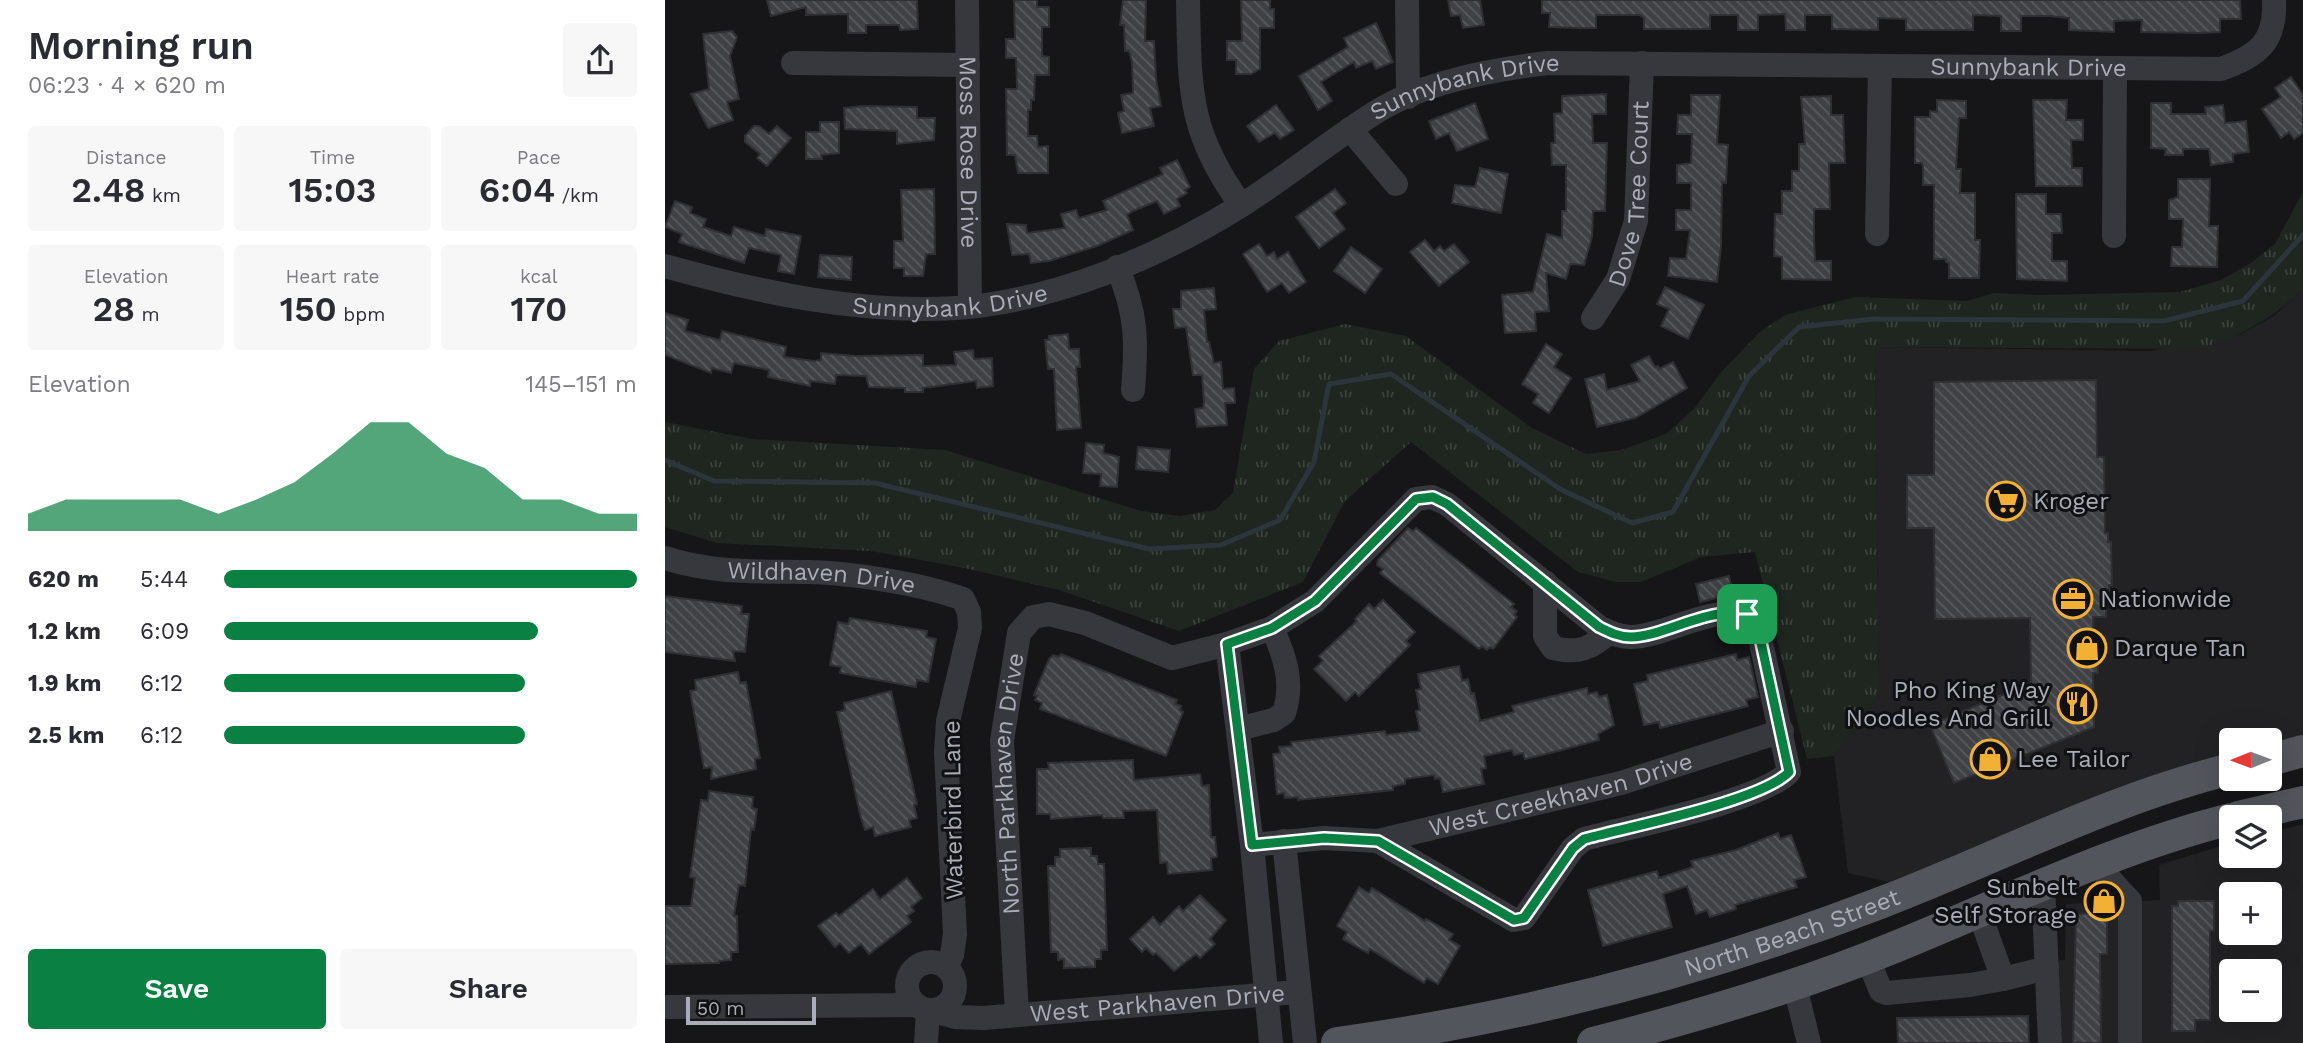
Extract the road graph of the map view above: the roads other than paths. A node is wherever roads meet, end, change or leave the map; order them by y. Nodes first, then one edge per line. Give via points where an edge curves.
1 (967, 0) edge
2 (1188, 0) edge
3 (1407, 0) edge
4 (2274, 0) edge
5 (1642, 63) junction
6 (793, 64) dead end
7 (968, 65) junction
8 (1880, 66) junction
9 (2115, 70) junction
10 (1408, 97) junction
11 (1350, 130) junction
12 (1396, 184) dead end
13 (1241, 205) junction
14 (1877, 234) dead end
15 (2114, 236) dead end
16 (665, 265) edge
17 (1117, 267) junction
18 (970, 306) junction
19 (1593, 318) dead end
20 (1132, 390) dead end
21 (665, 558) edge
22 (1545, 582) junction
23 (969, 612) joint
24 (1272, 628) junction
25 (1609, 632) junction
26 (1227, 644) junction
27 (1238, 729) junction
28 (1782, 731) junction
29 (2303, 751) edge
30 (2282, 757) edge
31 (2219, 773) edge
32 (2303, 802) edge
33 (2282, 807) edge
34 (2219, 822) edge
35 (1284, 841) junction
36 (1378, 841) junction
37 (1252, 845) junction
38 (2097, 865) junction
39 (2043, 884) junction
40 (1979, 912) junction
41 (1867, 957) junction
42 (946, 967) junction
43 (2047, 968) junction
44 (2003, 979) junction
45 (1794, 982) junction
46 (1297, 992) junction
47 (1266, 995) junction
48 (952, 999) junction
49 (665, 1007) edge
50 (924, 1009) junction
51 (1017, 1014) junction
52 (926, 1043) edge
53 (1271, 1043) edge
54 (1305, 1043) edge
55 (1337, 1043) edge
56 (1593, 1043) edge
57 (1809, 1043) edge
58 (2050, 1043) edge
59 (2130, 1043) edge

1 - 7 street, Moss Rose Drive
2 - 13 street via 1190,85 1196,122 1217,172
3 - 10 street
4 - 9 street, Sunnybank Drive via 2275,25 2262,46 2244,61 2221,69
5 - 8 street, Sunnybank Drive
5 - 10 street, Sunnybank Drive via 1512,67
5 - 19 street, Dove Tree Court via 1636,221 1618,279
6 - 7 street
7 - 18 street, Moss Rose Drive
8 - 9 street, Sunnybank Drive
8 - 14 street
9 - 15 street
10 - 11 street, Sunnybank Drive
11 - 12 street
11 - 13 street, Sunnybank Drive
13 - 17 street, Sunnybank Drive
16 - 18 street, Sunnybank Drive via 772,292 892,307
17 - 18 street, Sunnybank Drive via 1064,287
17 - 20 street via 1131,299 1137,339
21 - 23 street, Wildhaven Drive via 741,573 830,573 943,592 963,599
22 - 24 street via 1447,504 1433,497 1416,499 1315,601
22 - 25 street
22 - 25 street via 1545,636 1553,648 1584,650
23 - 42 street, Waterbird Lane via 968,640 948,721 954,934
24 - 26 street
24 - 27 street via 1284,654 1289,683 1284,713
25 - 28 street via 1632,637 1728,612 1747,614 1757,624
26 - 27 street
26 - 51 street, North Parkhaven Drive via 1172,658 1085,623 1049,614 1033,617 1019,633 1002,741
27 - 37 street
28 - 36 street, West Creekhaven Drive via 1621,783
28 - 36 street via 1789,772 1779,782 1744,796 1584,839 1524,918 1514,920
29 - 30 main road
31 - 55 main road, North Beach Street via 2107,807 1934,882 1766,944 1549,1006
32 - 33 main road
34 - 38 main road, North Beach Street
35 - 36 street, West Creekhaven Drive
35 - 37 street, West Creekhaven Drive
35 - 46 street
37 - 47 street
38 - 39 main road, North Beach Street
38 - 59 street via 2130,901
39 - 40 main road, North Beach Street
39 - 43 street
40 - 41 main road, North Beach Street
40 - 44 street
41 - 44 street via 1881,990 1887,993
41 - 45 main road, North Beach Street
42 - 48 street via 954,978
42 - 50 street via 920,964 910,974 906,987
43 - 44 street
43 - 58 street
45 - 56 main road, North Beach Street
45 - 57 street
46 - 47 street, West Parkhaven Drive
46 - 54 street
47 - 51 street, West Parkhaven Drive
47 - 53 street
48 - 50 street
48 - 51 street, West Parkhaven Drive
49 - 50 street, West Parkhaven Drive
50 - 51 street, West Parkhaven Drive via 955,1017
50 - 52 street

